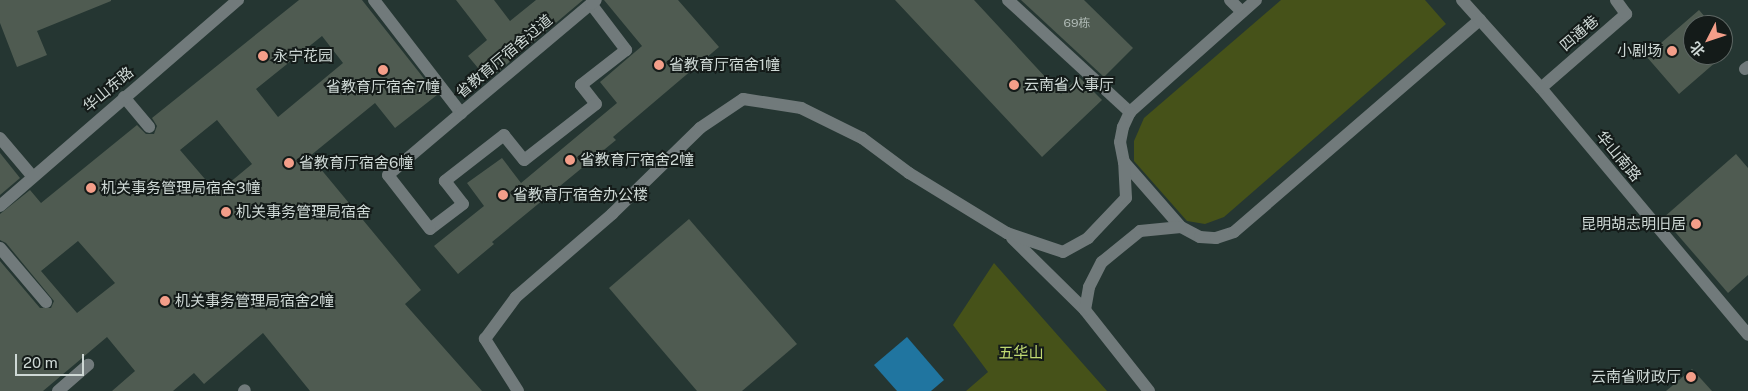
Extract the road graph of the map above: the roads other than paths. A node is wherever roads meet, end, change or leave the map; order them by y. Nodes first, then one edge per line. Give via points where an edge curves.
1 (374, 0) edge
2 (1008, 0) edge
3 (1230, 0) edge
4 (1256, 0) edge
5 (1462, 0) edge
6 (1616, 0) edge
7 (230, 2) edge
8 (594, 2) edge
9 (1242, 12) junction
10 (1480, 20) junction
11 (1541, 88) junction
12 (124, 97) junction
13 (1130, 112) junction
14 (461, 113) junction
15 (149, 127) dead end
16 (0, 138) edge
17 (1124, 162) junction
18 (33, 177) junction
19 (0, 206) edge
20 (1181, 227) junction
21 (1007, 233) junction
22 (0, 248) edge
23 (46, 302) dead end
24 (1085, 310) junction
25 (1748, 335) edge
26 (88, 365) dead end
27 (58, 391) edge
28 (518, 391) edge
29 (1149, 391) edge

1 - 14 street, 省教育厅宿舍过道
2 - 13 street
3 - 9 street
4 - 9 street
5 - 10 street, 华山南路
6 - 11 street, 四通巷 via 1626,14
7 - 12 street, 华山东路
8 - 14 street, 省教育厅宿舍过道
8 - 14 street, 省教育厅宿舍过道 via 626,50 581,85 596,104 524,160 504,135 445,181 463,204 430,229 388,175
9 - 13 street
10 - 11 street, 华山南路
10 - 20 street via 1234,232 1216,238 1200,237
11 - 25 street, 华山南路
12 - 15 street
12 - 18 street, 华山东路
13 - 17 street via 1120,142
16 - 18 street
17 - 20 street
17 - 21 street via 1126,198 1088,238 1063,252
18 - 19 street, 华山东路
20 - 24 street via 1140,231 1124,243 1095,272
21 - 24 street
21 - 28 street via 910,173 862,138 801,108 743,99 700,128 612,214 516,297 485,339
22 - 23 street
24 - 29 street
26 - 27 street

